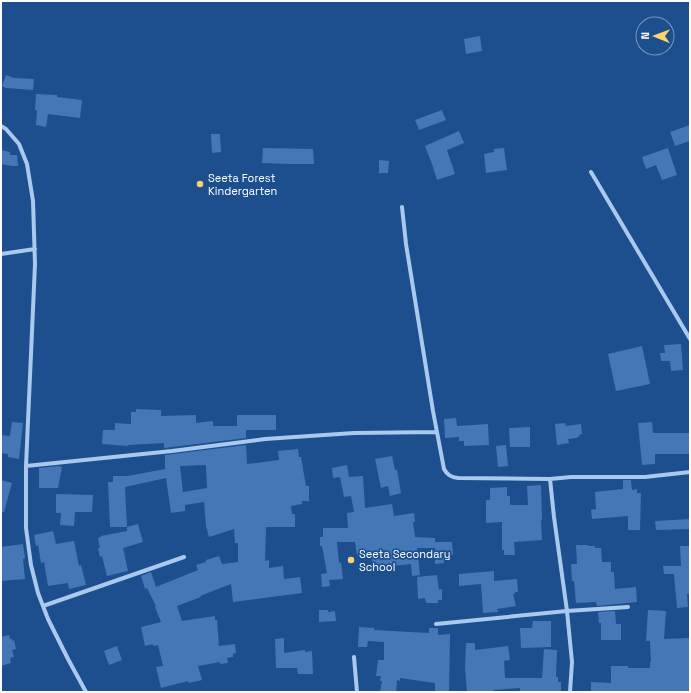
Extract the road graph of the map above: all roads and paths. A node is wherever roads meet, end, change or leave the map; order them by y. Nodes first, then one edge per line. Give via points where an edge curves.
1 (1, 126) edge
2 (590, 172) dead end
3 (402, 207) dead end
4 (35, 249) junction
5 (1, 254) edge
6 (690, 339) edge
7 (437, 432) junction
8 (26, 466) junction
9 (690, 472) edge
10 (550, 479) junction
11 (184, 557) dead end
12 (43, 606) junction
13 (628, 607) dead end
14 (567, 611) junction
15 (436, 624) dead end
16 (354, 657) dead end
17 (86, 692) edge
18 (357, 692) edge
19 (570, 692) edge

1 - 4 street via 19,144 27,164 33,201
2 - 6 street
3 - 7 street
4 - 5 street
4 - 8 street
7 - 8 street via 354,433 265,439
7 - 10 street via 444,469 453,477
8 - 12 street via 26,528 31,564
9 - 10 street via 645,477
10 - 14 street
11 - 12 street
12 - 17 street
13 - 14 street
14 - 15 street
14 - 19 street via 572,662
16 - 18 street

